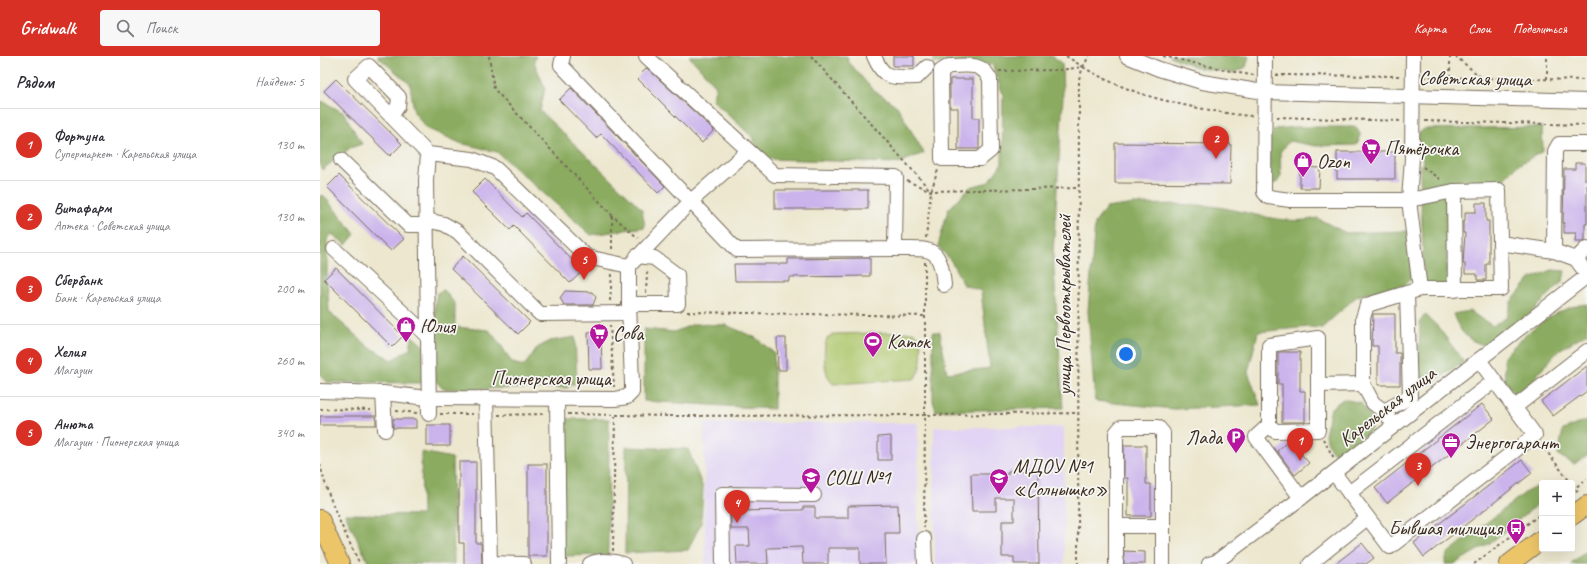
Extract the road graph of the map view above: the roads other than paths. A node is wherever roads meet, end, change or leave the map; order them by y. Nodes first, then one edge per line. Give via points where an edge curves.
1 (563, 56) edge
2 (646, 56) edge
3 (874, 56) edge
4 (1127, 56) edge
5 (1265, 56) edge
6 (1413, 56) edge
7 (927, 62) edge
8 (941, 71) junction
9 (1264, 92) junction
10 (1412, 97) junction
11 (1587, 100) edge
12 (391, 116) dead end
13 (1587, 144) edge
14 (748, 151) junction
15 (428, 154) junction
16 (341, 160) dead end
17 (1454, 191) junction
18 (1409, 200) junction
19 (691, 202) junction
20 (427, 223) junction
21 (1500, 242) junction
22 (1587, 248) edge
23 (334, 249) dead end
24 (896, 249) junction
25 (1554, 251) junction
26 (638, 256) junction
27 (1576, 259) junction
28 (1587, 275) edge
29 (944, 285) dead end
30 (1420, 289) junction
31 (1454, 290) junction
32 (1407, 293) junction
33 (629, 309) junction
34 (427, 335) junction
35 (1587, 351) edge
36 (1479, 360) junction
37 (1494, 381) junction
38 (1363, 384) junction
39 (1318, 385) junction
40 (320, 391) edge
41 (383, 393) junction
42 (428, 398) junction
43 (486, 398) junction
44 (557, 398) junction
45 (1515, 407) junction
46 (1384, 411) junction
47 (429, 414) road end
48 (1394, 424) junction
49 (1269, 425) junction
50 (385, 430) dead end
51 (1337, 470) junction
52 (1349, 493) junction
53 (814, 495) dead end
54 (1301, 498) junction
55 (1587, 505) edge
56 (1575, 514) edge
57 (1367, 518) junction
58 (320, 519) edge
59 (1116, 526) junction
60 (1163, 526) junction
61 (924, 539) road end
62 (1539, 541) edge
63 (340, 564) edge
64 (524, 564) edge
65 (559, 564) edge
66 (590, 564) edge
67 (622, 564) edge
68 (723, 564) edge
69 (925, 564) edge
70 (1116, 564) edge
71 (1163, 564) edge
72 (1209, 564) edge
73 (1310, 564) edge
74 (1510, 564) edge

1 - 19 street via 561,65
2 - 14 street
3 - 7 street via 879,69 891,77 917,77
4 - 9 street, Советская улица via 1202,82
5 - 9 street
6 - 10 street
7 - 8 street
8 - 8 street via 942,159 980,159 991,150 990,79 986,71 978,66 948,66
9 - 10 street, Советская улица
9 - 18 street via 1264,192 1268,197 1290,200
10 - 11 street, Советская улица
10 - 18 street
12 - 15 street
13 - 25 street via 1559,144 1555,151
14 - 19 street
14 - 24 street via 775,175 896,177
15 - 20 street
15 - 26 street via 472,159 495,168 587,257
16 - 20 street via 408,225
17 - 18 street
17 - 21 street via 1499,190
17 - 31 street
18 - 30 street
19 - 24 street via 737,250
19 - 26 street
20 - 33 street via 444,224 458,232 540,314
20 - 34 street
21 - 25 street
21 - 31 street via 1500,289
22 - 27 street
23 - 34 street
24 - 29 street via 932,251 940,261
25 - 27 street
26 - 33 street, Пионерская улица
26 - 33 street via 654,258 677,275 678,304 656,303
27 - 28 street
28 - 36 street, Карельская улица
30 - 31 street
30 - 32 street
32 - 38 street via 1366,305 1363,318
32 - 46 street via 1410,397
33 - 44 street, Пионерская улица via 632,392 627,397
34 - 42 street
35 - 45 street
36 - 37 street
36 - 48 street, Карельская улица
37 - 45 street
37 - 52 street
38 - 39 street
38 - 46 street via 1373,403
39 - 49 street via 1318,430 1276,431
39 - 49 street via 1318,338 1269,345
40 - 41 street, Пионерская улица
41 - 42 street, Пионерская улица
41 - 50 street
42 - 43 street, Пионерская улица
42 - 47 street
43 - 44 street, Пионерская улица
43 - 64 street via 490,563
44 - 65 street
45 - 57 street via 1535,435 1390,548
46 - 48 street
48 - 51 street, Карельская улица
49 - 54 street via 1256,437
51 - 52 street
51 - 54 street, Карельская улица
52 - 57 street
53 - 68 street via 722,494
54 - 72 street, Карельская улица via 1216,562
55 - 56 main road
57 - 73 street
58 - 63 main road
59 - 60 street
59 - 60 street via 1116,433 1120,427 1158,427 1163,432
59 - 70 street
60 - 71 street
61 - 69 street
62 - 74 main road
66 - 67 street via 596,561

